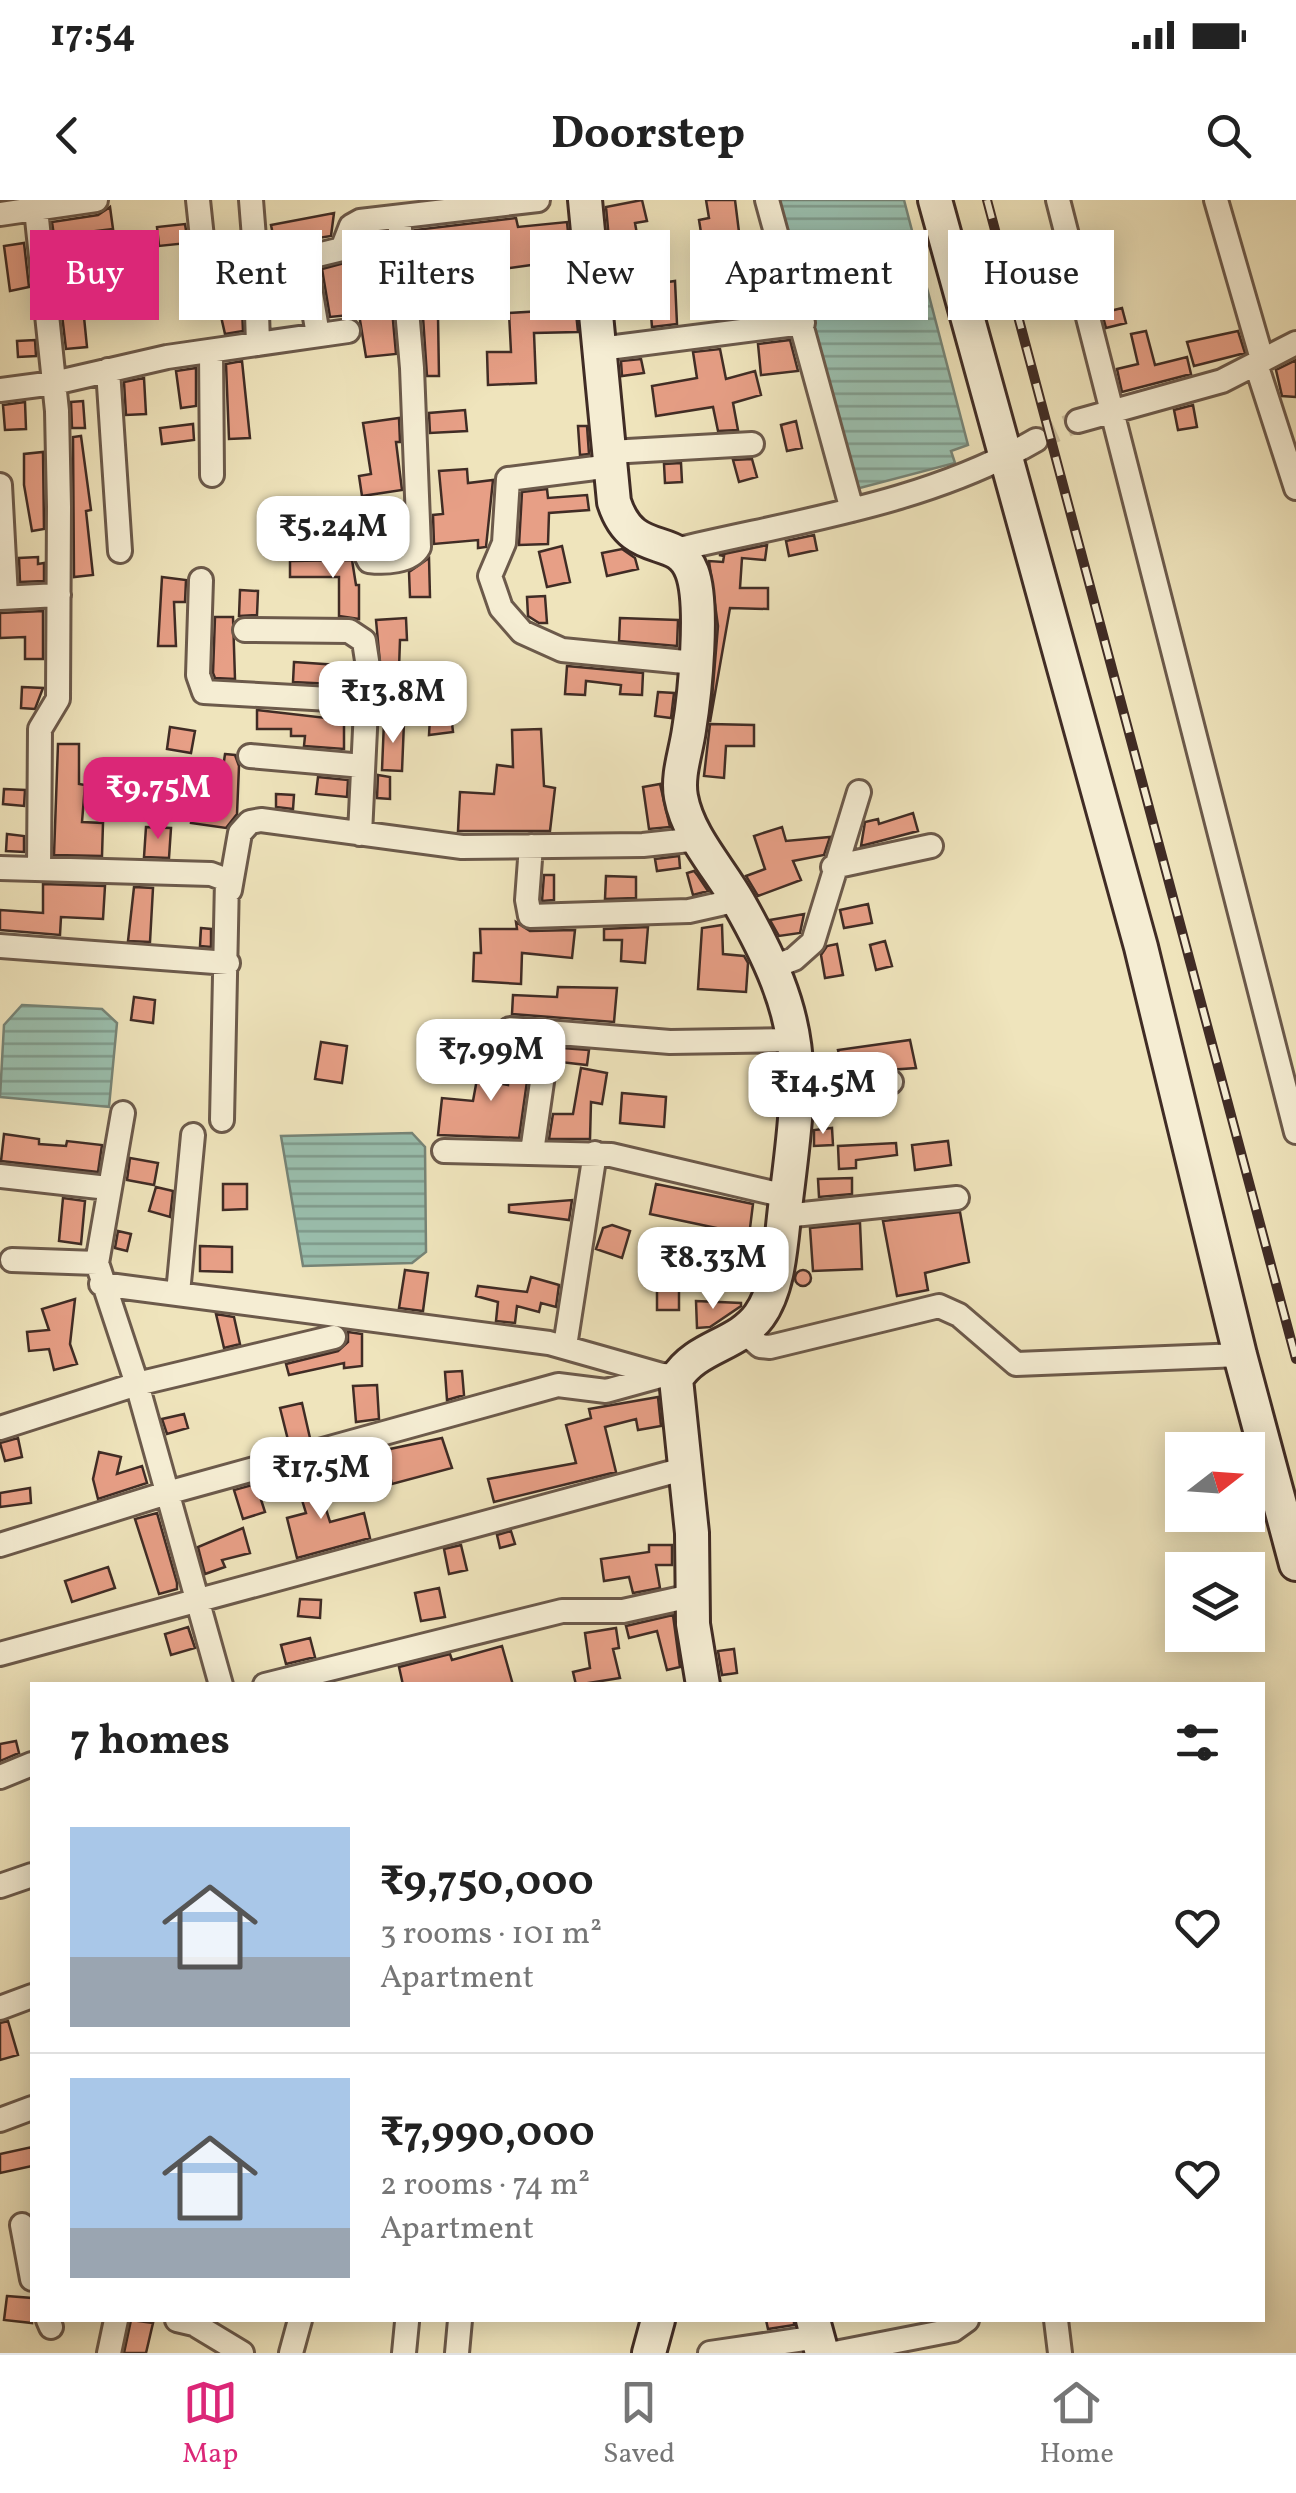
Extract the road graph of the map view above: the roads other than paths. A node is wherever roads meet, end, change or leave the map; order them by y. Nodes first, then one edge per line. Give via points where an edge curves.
1 (96, 200) edge
2 (198, 200) edge
3 (251, 200) edge
4 (538, 200) edge
5 (585, 200) edge
6 (767, 200) edge
7 (935, 200) edge
8 (1058, 200) edge
9 (1216, 200) edge
10 (427, 207) edge
11 (36, 209) junction
12 (0, 214) edge
13 (399, 217) junction
14 (201, 230) edge
15 (253, 230) edge
16 (322, 254) edge
17 (257, 320) edge
18 (315, 320) edge
19 (803, 323) junction
20 (348, 331) dead end
21 (318, 336) junction
22 (1296, 343) edge
23 (258, 344) junction
24 (600, 348) junction
25 (212, 350) junction
26 (1259, 362) junction
27 (108, 370) junction
28 (54, 383) junction
29 (0, 390) edge
30 (1110, 411) junction
31 (1078, 421) tunnel mouth
32 (752, 444) dead end
33 (1022, 448) junction
34 (611, 459) junction
35 (212, 475) dead end
36 (0, 485) edge
37 (1296, 488) edge
38 (852, 510) junction
39 (274, 540) dead end
40 (675, 550) junction
41 (120, 551) dead end
42 (200, 580) dead end
43 (59, 595) junction
44 (3, 598) edge
45 (244, 630) dead end
46 (695, 663) junction
47 (366, 701) junction
48 (250, 756) dead end
49 (363, 766) junction
50 (859, 792) dead end
51 (360, 834) junction
52 (699, 839) junction
53 (530, 846) junction
54 (930, 846) dead end
55 (0, 868) edge
56 (833, 868) junction
57 (39, 869) junction
58 (230, 890) junction
59 (738, 900) junction
60 (0, 946) edge
61 (228, 963) junction
62 (773, 968) junction
63 (510, 1029) dead end
64 (549, 1033) junction
65 (796, 1040) junction
66 (891, 1082) dead end
67 (799, 1094) junction
68 (123, 1114) dead end
69 (222, 1120) dead end
70 (1296, 1132) edge
71 (193, 1135) dead end
72 (444, 1151) dead end
73 (532, 1152) junction
74 (595, 1153) junction
75 (0, 1176) edge
76 (108, 1188) junction
77 (957, 1198) dead end
78 (785, 1206) junction
79 (12, 1260) dead end
80 (99, 1273) junction
81 (178, 1292) junction
82 (743, 1331) junction
83 (334, 1337) dead end
84 (565, 1346) junction
85 (1240, 1355) junction
86 (670, 1377) junction
87 (137, 1384) junction
88 (0, 1428) edge
89 (687, 1468) junction
90 (167, 1493) junction
91 (0, 1545) edge
92 (1296, 1564) edge
93 (691, 1596) junction
94 (195, 1598) junction
95 (0, 1654) edge
96 (220, 1682) edge
97 (276, 1682) edge
98 (704, 1682) edge
99 (30, 1765) edge
100 (0, 1776) edge
101 (30, 1876) edge
102 (0, 1886) edge
103 (30, 1997) edge
104 (0, 2008) edge
105 (30, 2109) edge
106 (0, 2120) edge
107 (18, 2225) edge
108 (30, 2271) edge
109 (116, 2322) edge
110 (191, 2322) edge
111 (299, 2322) edge
112 (406, 2322) edge
113 (460, 2322) edge
114 (657, 2322) edge
115 (964, 2322) edge
116 (1056, 2322) edge
117 (822, 2341) edge
118 (108, 2353) edge
119 (242, 2353) edge
120 (291, 2353) edge
121 (404, 2353) edge
122 (457, 2353) edge
123 (648, 2353) edge
124 (710, 2353) edge
125 (1060, 2353) edge

1 - 11 street
2 - 14 street
3 - 15 street
4 - 10 street
5 - 24 street
6 - 19 street
7 - 33 street
8 - 30 street
9 - 26 street
10 - 13 street
11 - 12 street
11 - 28 street
13 - 16 street via 360,221 342,249
13 - 39 street via 420,547 410,558 378,562 364,556 358,540
17 - 23 street
18 - 21 street
19 - 24 street
19 - 38 street
20 - 21 street
21 - 23 street
22 - 26 street
23 - 25 street
24 - 34 street
25 - 27 street
25 - 35 street
26 - 30 street via 1198,390
26 - 37 street
27 - 28 street
27 - 41 street
28 - 29 street
28 - 43 street
30 - 31 street
30 - 70 street
32 - 34 street
33 - 38 street
33 - 85 street
34 - 40 street via 621,524 638,540
34 - 46 street via 508,479 504,542 491,566 493,592 522,632 539,643
36 - 44 street
38 - 40 street
40 - 46 street via 692,570 696,588
42 - 47 street via 198,674 204,692
43 - 44 street
43 - 57 street via 58,699 40,729
45 - 47 street via 359,634 367,652
46 - 52 street via 681,797
47 - 49 street
48 - 49 street
49 - 51 street
50 - 56 street
51 - 53 street via 462,847
51 - 58 street via 250,822 240,833
52 - 53 street
52 - 59 street
53 - 59 street via 530,916 689,911
54 - 56 street
55 - 57 street
56 - 62 street via 813,942
57 - 58 street via 220,875
58 - 61 street
59 - 62 street
60 - 61 street
61 - 69 street
62 - 65 street
63 - 64 street
64 - 65 street via 670,1042
64 - 73 street
65 - 67 street
66 - 67 street
67 - 78 street
68 - 76 street
71 - 81 street
72 - 73 street
73 - 74 street
74 - 78 street
74 - 84 street
75 - 76 street
76 - 80 street
77 - 78 street
78 - 82 street via 769,1295
79 - 80 street
80 - 81 street
80 - 87 street
81 - 84 street
82 - 85 street via 770,1347 939,1306 960,1315 1016,1364
82 - 86 street
83 - 87 street
84 - 86 street
85 - 92 street
86 - 89 street
86 - 90 street via 606,1391 558,1384
87 - 88 street
87 - 90 street
89 - 93 street
89 - 94 street
90 - 91 street
90 - 94 street
93 - 97 street via 623,1610 562,1611
93 - 98 street
94 - 95 street
94 - 96 street
99 - 100 street
101 - 102 street
103 - 104 street
105 - 106 street
107 - 108 street
109 - 118 street
110 - 119 street
111 - 120 street
112 - 121 street
113 - 122 street
114 - 123 street
115 - 117 street via 953,2330
116 - 125 street
117 - 124 street

